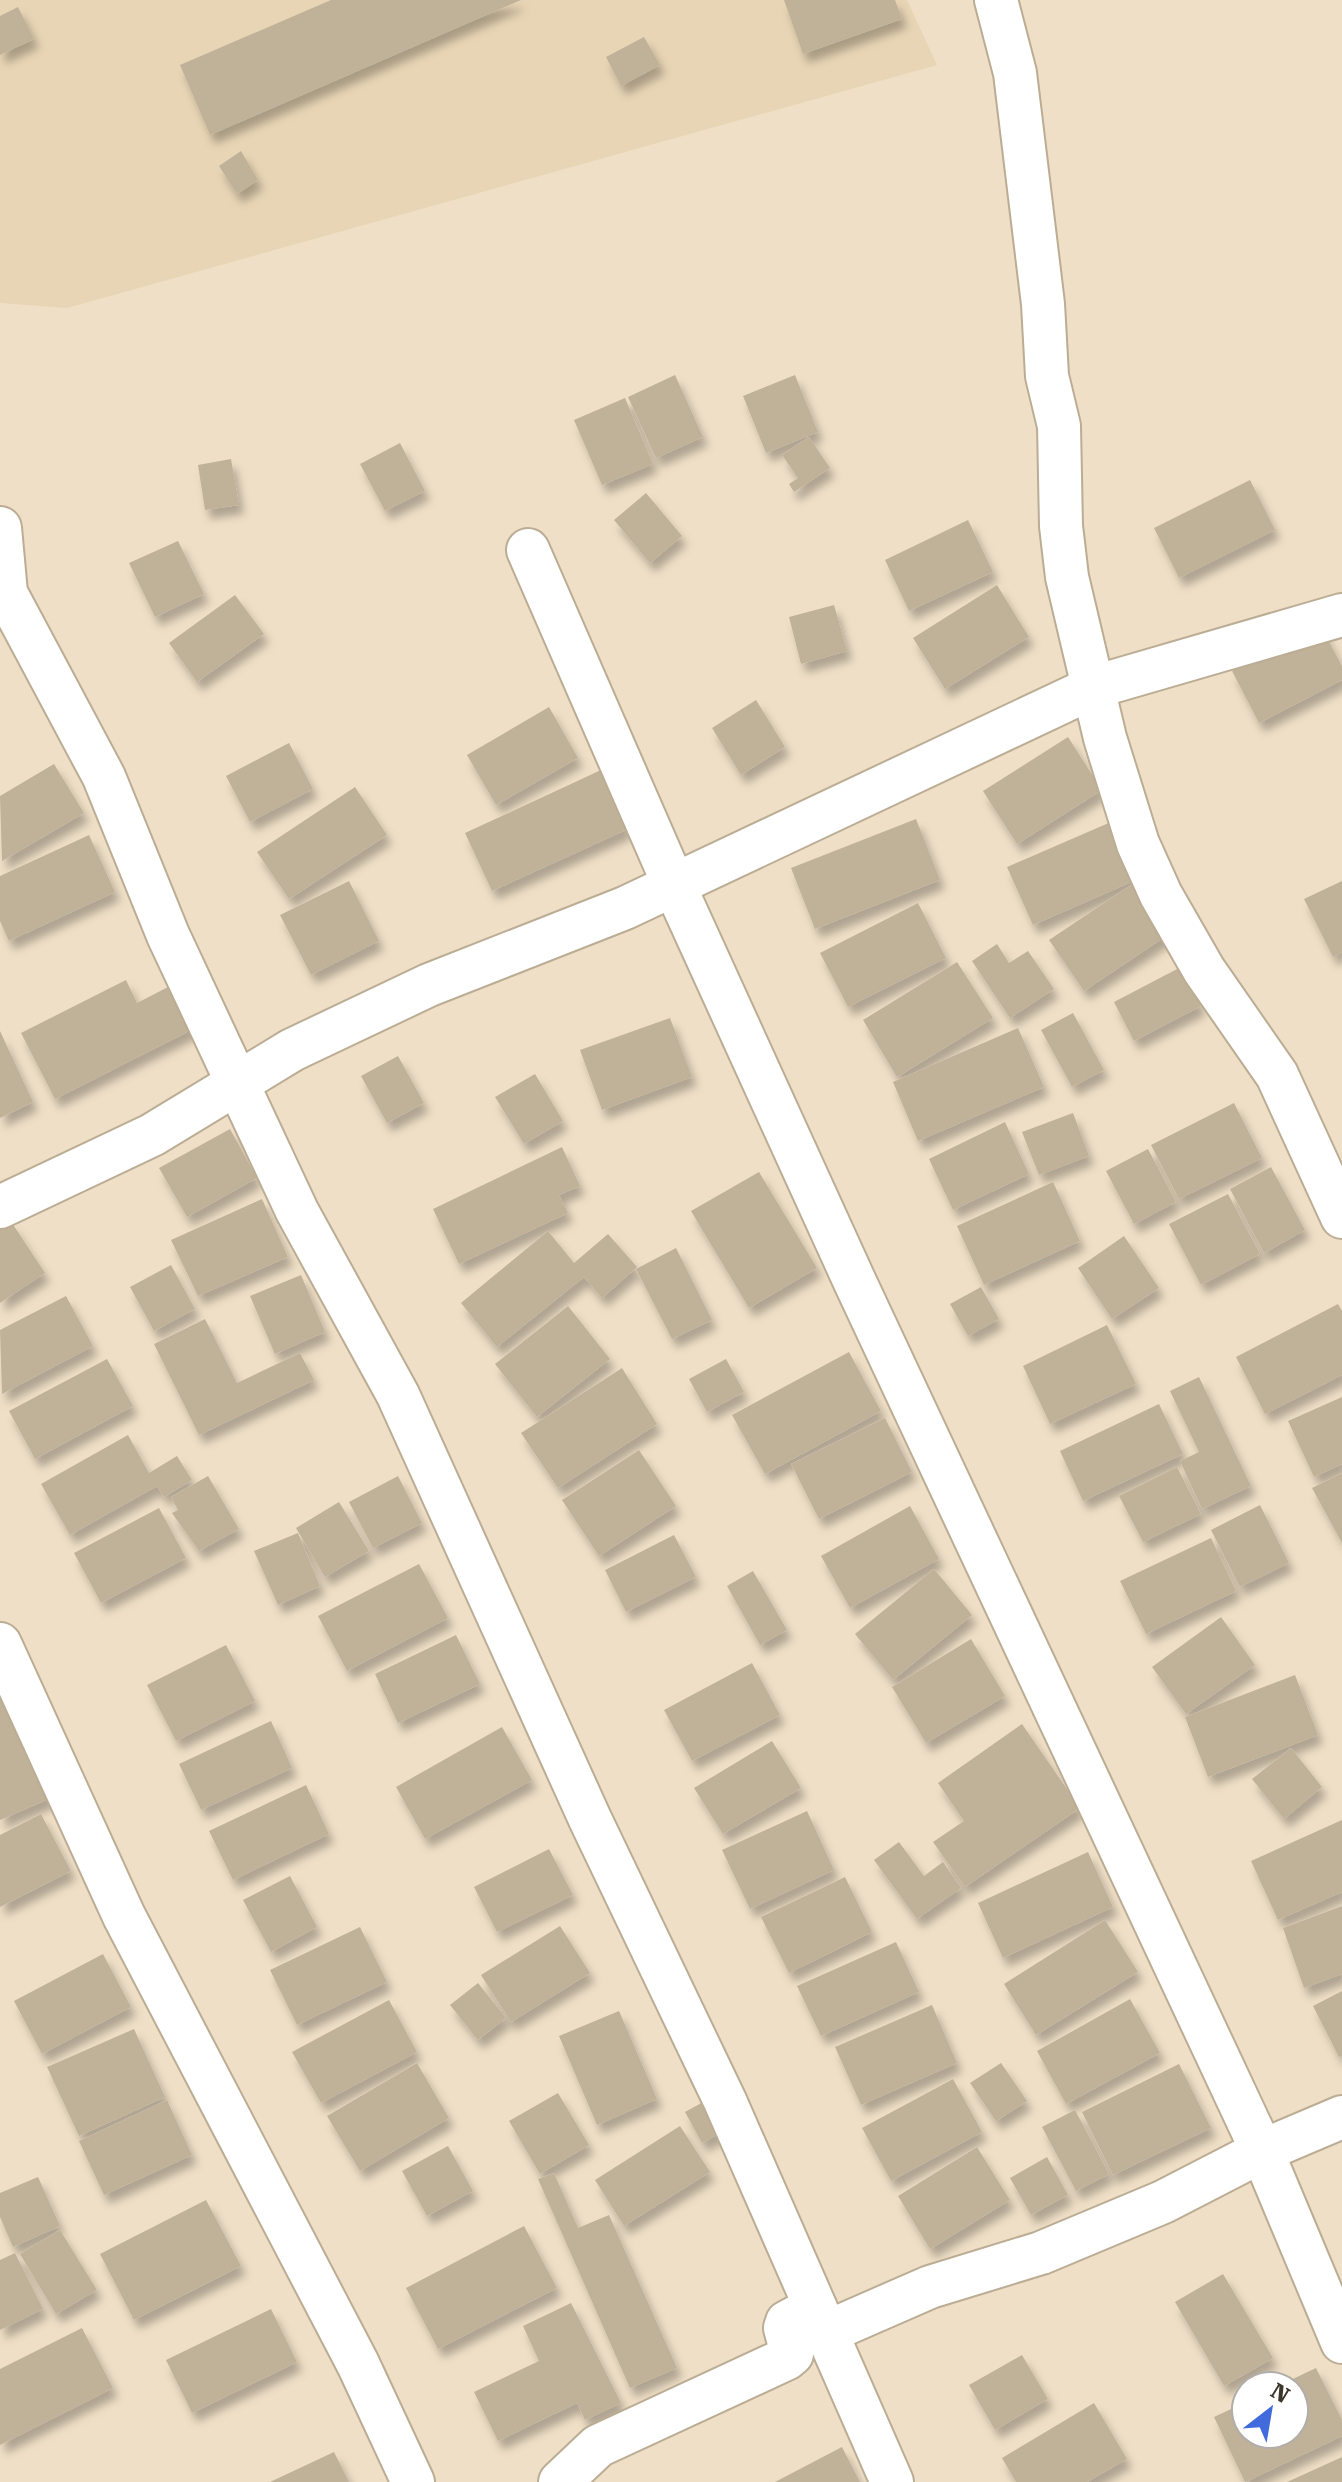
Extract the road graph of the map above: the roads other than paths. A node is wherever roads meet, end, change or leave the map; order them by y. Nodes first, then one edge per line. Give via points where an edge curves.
1 (996, 0) edge
2 (0, 528) edge
3 (528, 550) dead end
4 (1342, 615) edge
5 (1094, 687) junction
6 (674, 885) junction
7 (240, 1084) junction
8 (0, 1207) edge
9 (1342, 1217) edge
10 (0, 1644) edge
11 (1342, 2117) edge
12 (1262, 2151) junction
13 (821, 2319) junction
14 (1342, 2342) edge
15 (413, 2482) edge
16 (560, 2482) edge
17 (892, 2482) edge

1 - 5 street via 1015,73 1047,376 1059,426 1067,577
2 - 7 street via 6,593 104,777 168,935
3 - 6 street
4 - 5 street
5 - 6 street
5 - 9 street via 1138,844 1161,895 1204,970 1277,1075
6 - 7 street via 429,985 292,1050
6 - 12 street
7 - 8 street via 139,1141
7 - 13 street via 297,1211 398,1395
10 - 15 street via 124,1916 358,2364
11 - 12 street
12 - 13 street via 1163,2202 1055,2247
12 - 14 street
13 - 16 street via 787,2322 792,2354 786,2359 598,2446
13 - 17 street

